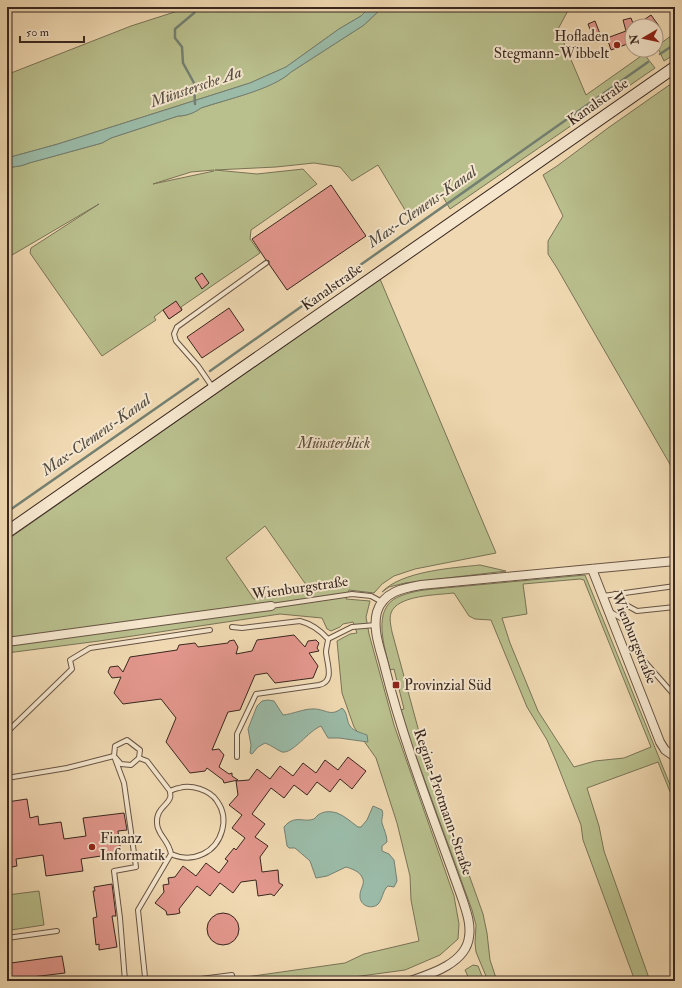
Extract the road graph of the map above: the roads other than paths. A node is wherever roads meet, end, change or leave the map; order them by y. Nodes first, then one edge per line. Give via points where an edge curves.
1 (675, 67) edge
2 (266, 263) dead end
3 (214, 388) junction
4 (7, 532) edge
5 (675, 562) edge
6 (592, 569) junction
7 (675, 586) edge
8 (616, 594) junction
9 (602, 596) junction
10 (382, 602) junction
11 (271, 606) joint
12 (675, 607) edge
13 (607, 609) junction
14 (376, 625) junction
15 (232, 627) dead end
16 (210, 630) dead end
17 (328, 639) junction
18 (7, 642) edge
19 (675, 696) edge
20 (7, 732) edge
21 (114, 756) junction
22 (237, 757) dead end
23 (675, 757) edge
24 (139, 758) junction
25 (7, 778) edge
26 (170, 792) junction
27 (171, 854) junction
28 (57, 930) dead end
29 (7, 938) edge
30 (125, 981) edge
31 (149, 981) edge
32 (185, 981) edge
33 (232, 981) edge
34 (410, 981) edge

1 - 3 main road, Kanalstraße
2 - 3 lane via 177,327 174,334 176,341
3 - 4 main road, Kanalstraße via 195,404
5 - 6 street
6 - 9 street, Wienburgstraße
6 - 10 street via 412,587 394,592
7 - 8 lane
8 - 9 lane
8 - 12 lane via 626,605 637,611
9 - 13 street, Wienburgstraße
10 - 11 lane, Wienburgstraße via 371,596 352,594
10 - 14 street, Regina-Protmann-Straße via 377,613
11 - 18 street, Wienburgstraße
13 - 19 lane via 624,620 639,655
13 - 23 street, Wienburgstraße via 660,742 665,750
14 - 17 lane via 352,628
14 - 34 street, Regina-Protmann-Straße via 403,731 463,901 469,928 467,946 454,961
15 - 17 lane via 300,621 319,630
16 - 20 lane via 90,648 70,660 72,669
17 - 22 lane via 327,682 256,694 237,734
21 - 24 lane via 121,764 131,765
21 - 24 lane via 115,746 127,740 140,750
21 - 25 lane via 67,768
21 - 30 lane via 124,783 136,868 114,871
24 - 26 lane via 147,762
26 - 27 lane via 170,798 160,809 156,822 158,831 170,846
26 - 27 lane via 179,787 206,791 217,801 223,822 222,836 216,846 207,852 181,858
27 - 31 lane via 138,910 145,977
28 - 29 lane
32 - 33 lane via 232,975

